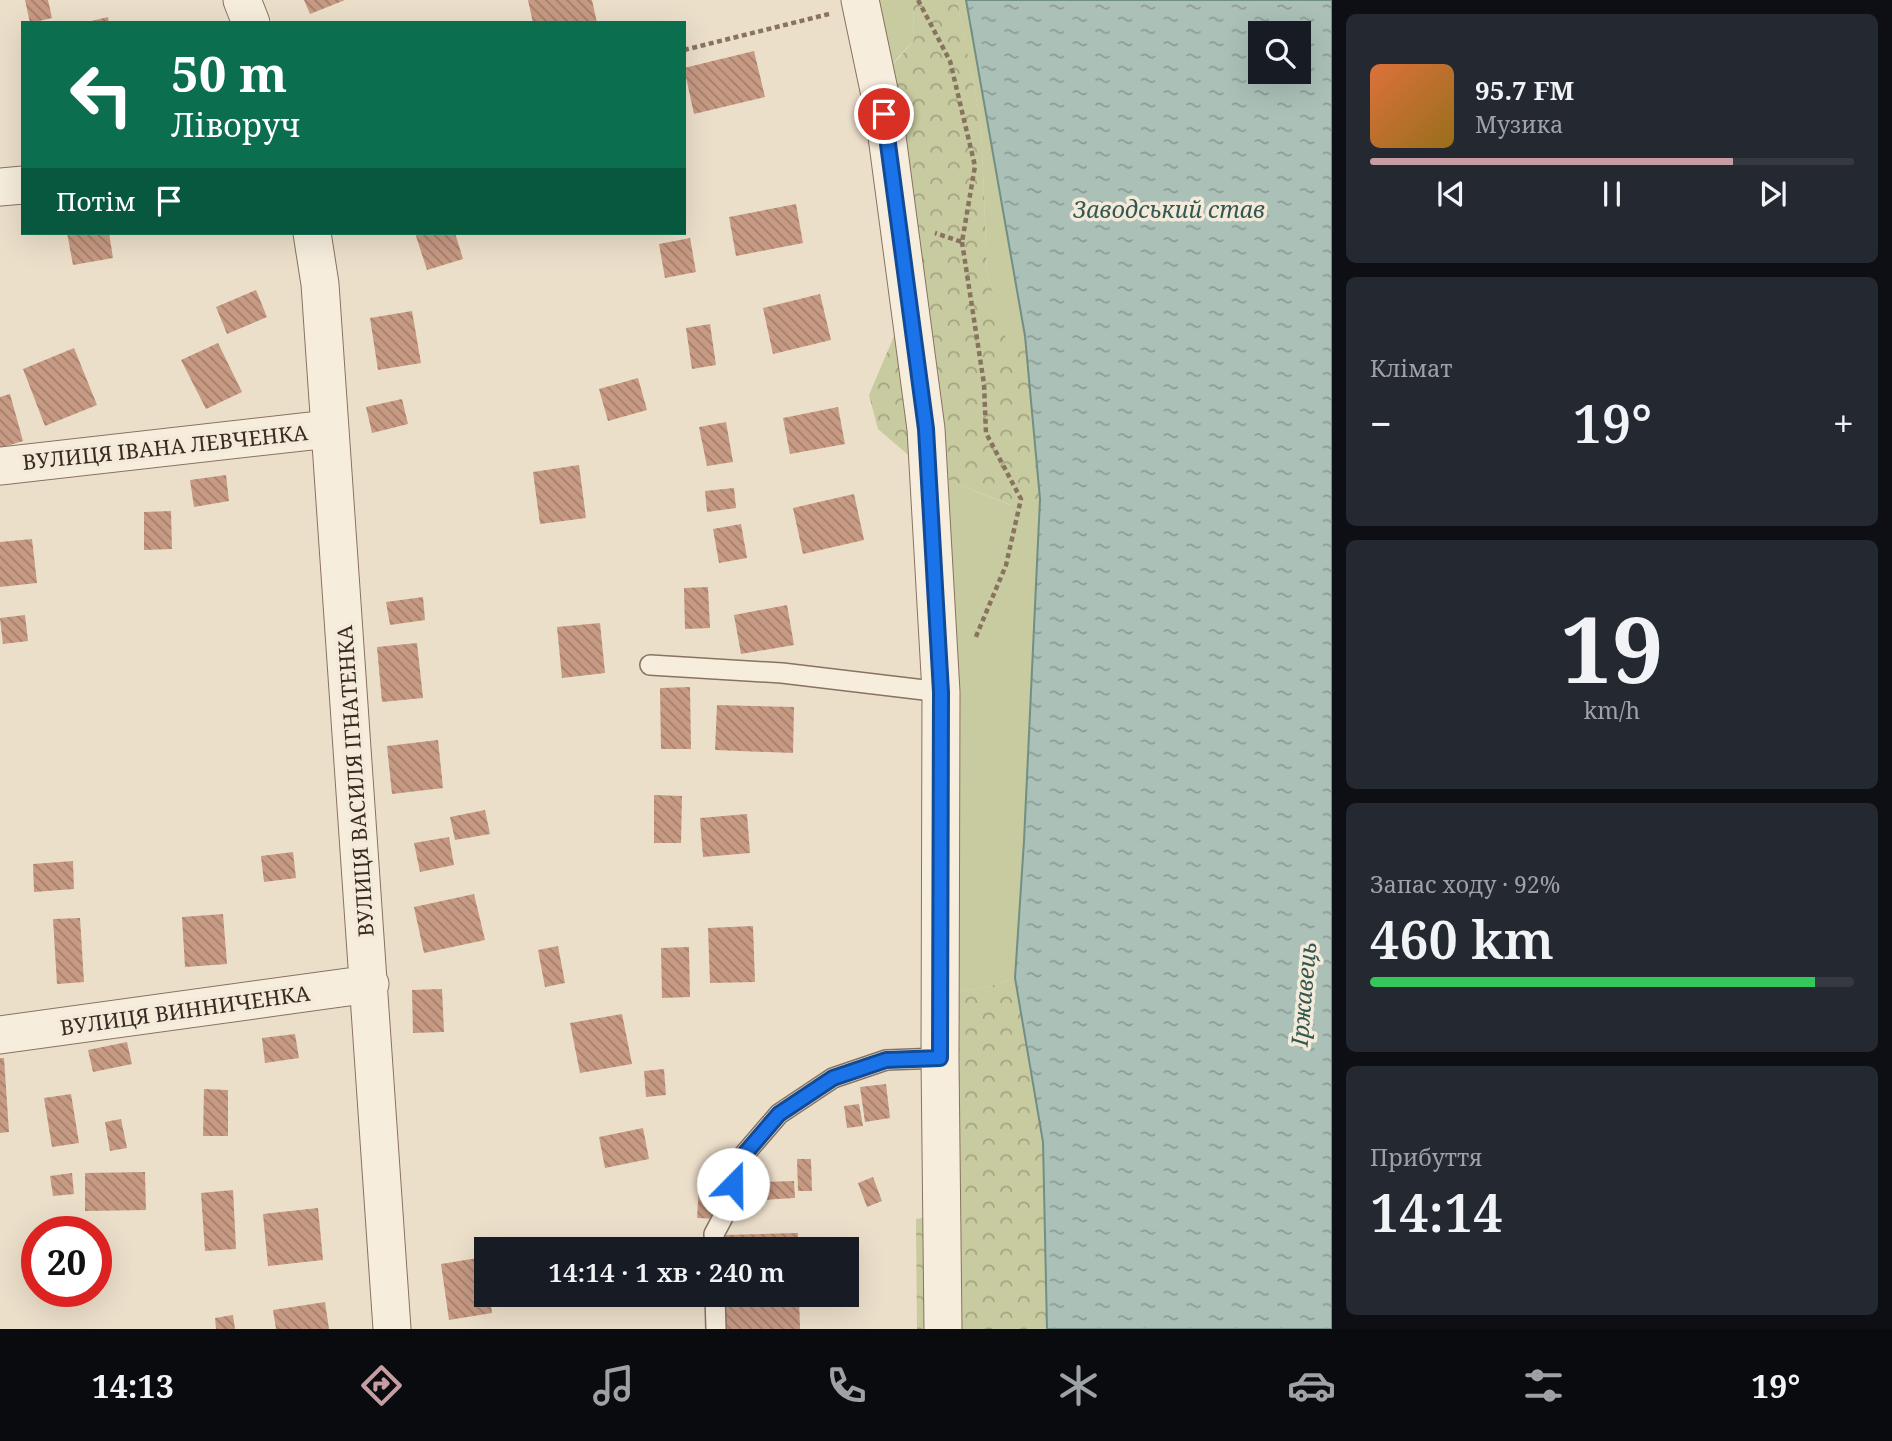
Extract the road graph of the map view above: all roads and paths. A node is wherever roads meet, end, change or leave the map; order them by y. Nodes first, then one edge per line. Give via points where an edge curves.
1 (242, 0) edge
2 (918, 0) edge
3 (861, 3) edge
4 (250, 21) edge
5 (686, 49) edge
6 (21, 186) edge
7 (0, 187) edge
8 (900, 220) junction
9 (312, 235) edge
10 (962, 242) junction
11 (329, 429) junction
12 (0, 466) edge
13 (971, 648) dead end
14 (650, 665) dead end
15 (941, 692) junction
16 (370, 984) junction
17 (0, 1035) edge
18 (940, 1058) junction
19 (715, 1237) edge
20 (715, 1307) edge
21 (392, 1329) edge
22 (716, 1329) edge
23 (943, 1329) edge

1 - 4 street
2 - 10 path via 950,61 975,166
3 - 5 path
3 - 8 street
6 - 7 street
8 - 10 path
8 - 15 street via 926,429
9 - 11 street, ВУЛИЦЯ ВАСИЛЯ ІГНАТЕНКА
10 - 13 path via 984,384 986,433 1021,499 1006,565
11 - 12 street, ВУЛИЦЯ ІВАНА ЛЕВЧЕНКА
11 - 16 street, ВУЛИЦЯ ВАСИЛЯ ІГНАТЕНКА
14 - 15 lane via 782,673
15 - 18 street
16 - 17 street, ВУЛИЦЯ ВИННИЧЕНКА
16 - 21 street, ВУЛИЦЯ ВАСИЛЯ ІГНАТЕНКА
18 - 19 lane via 886,1060 833,1078 779,1114 736,1164 730,1204
18 - 23 street
20 - 22 lane

